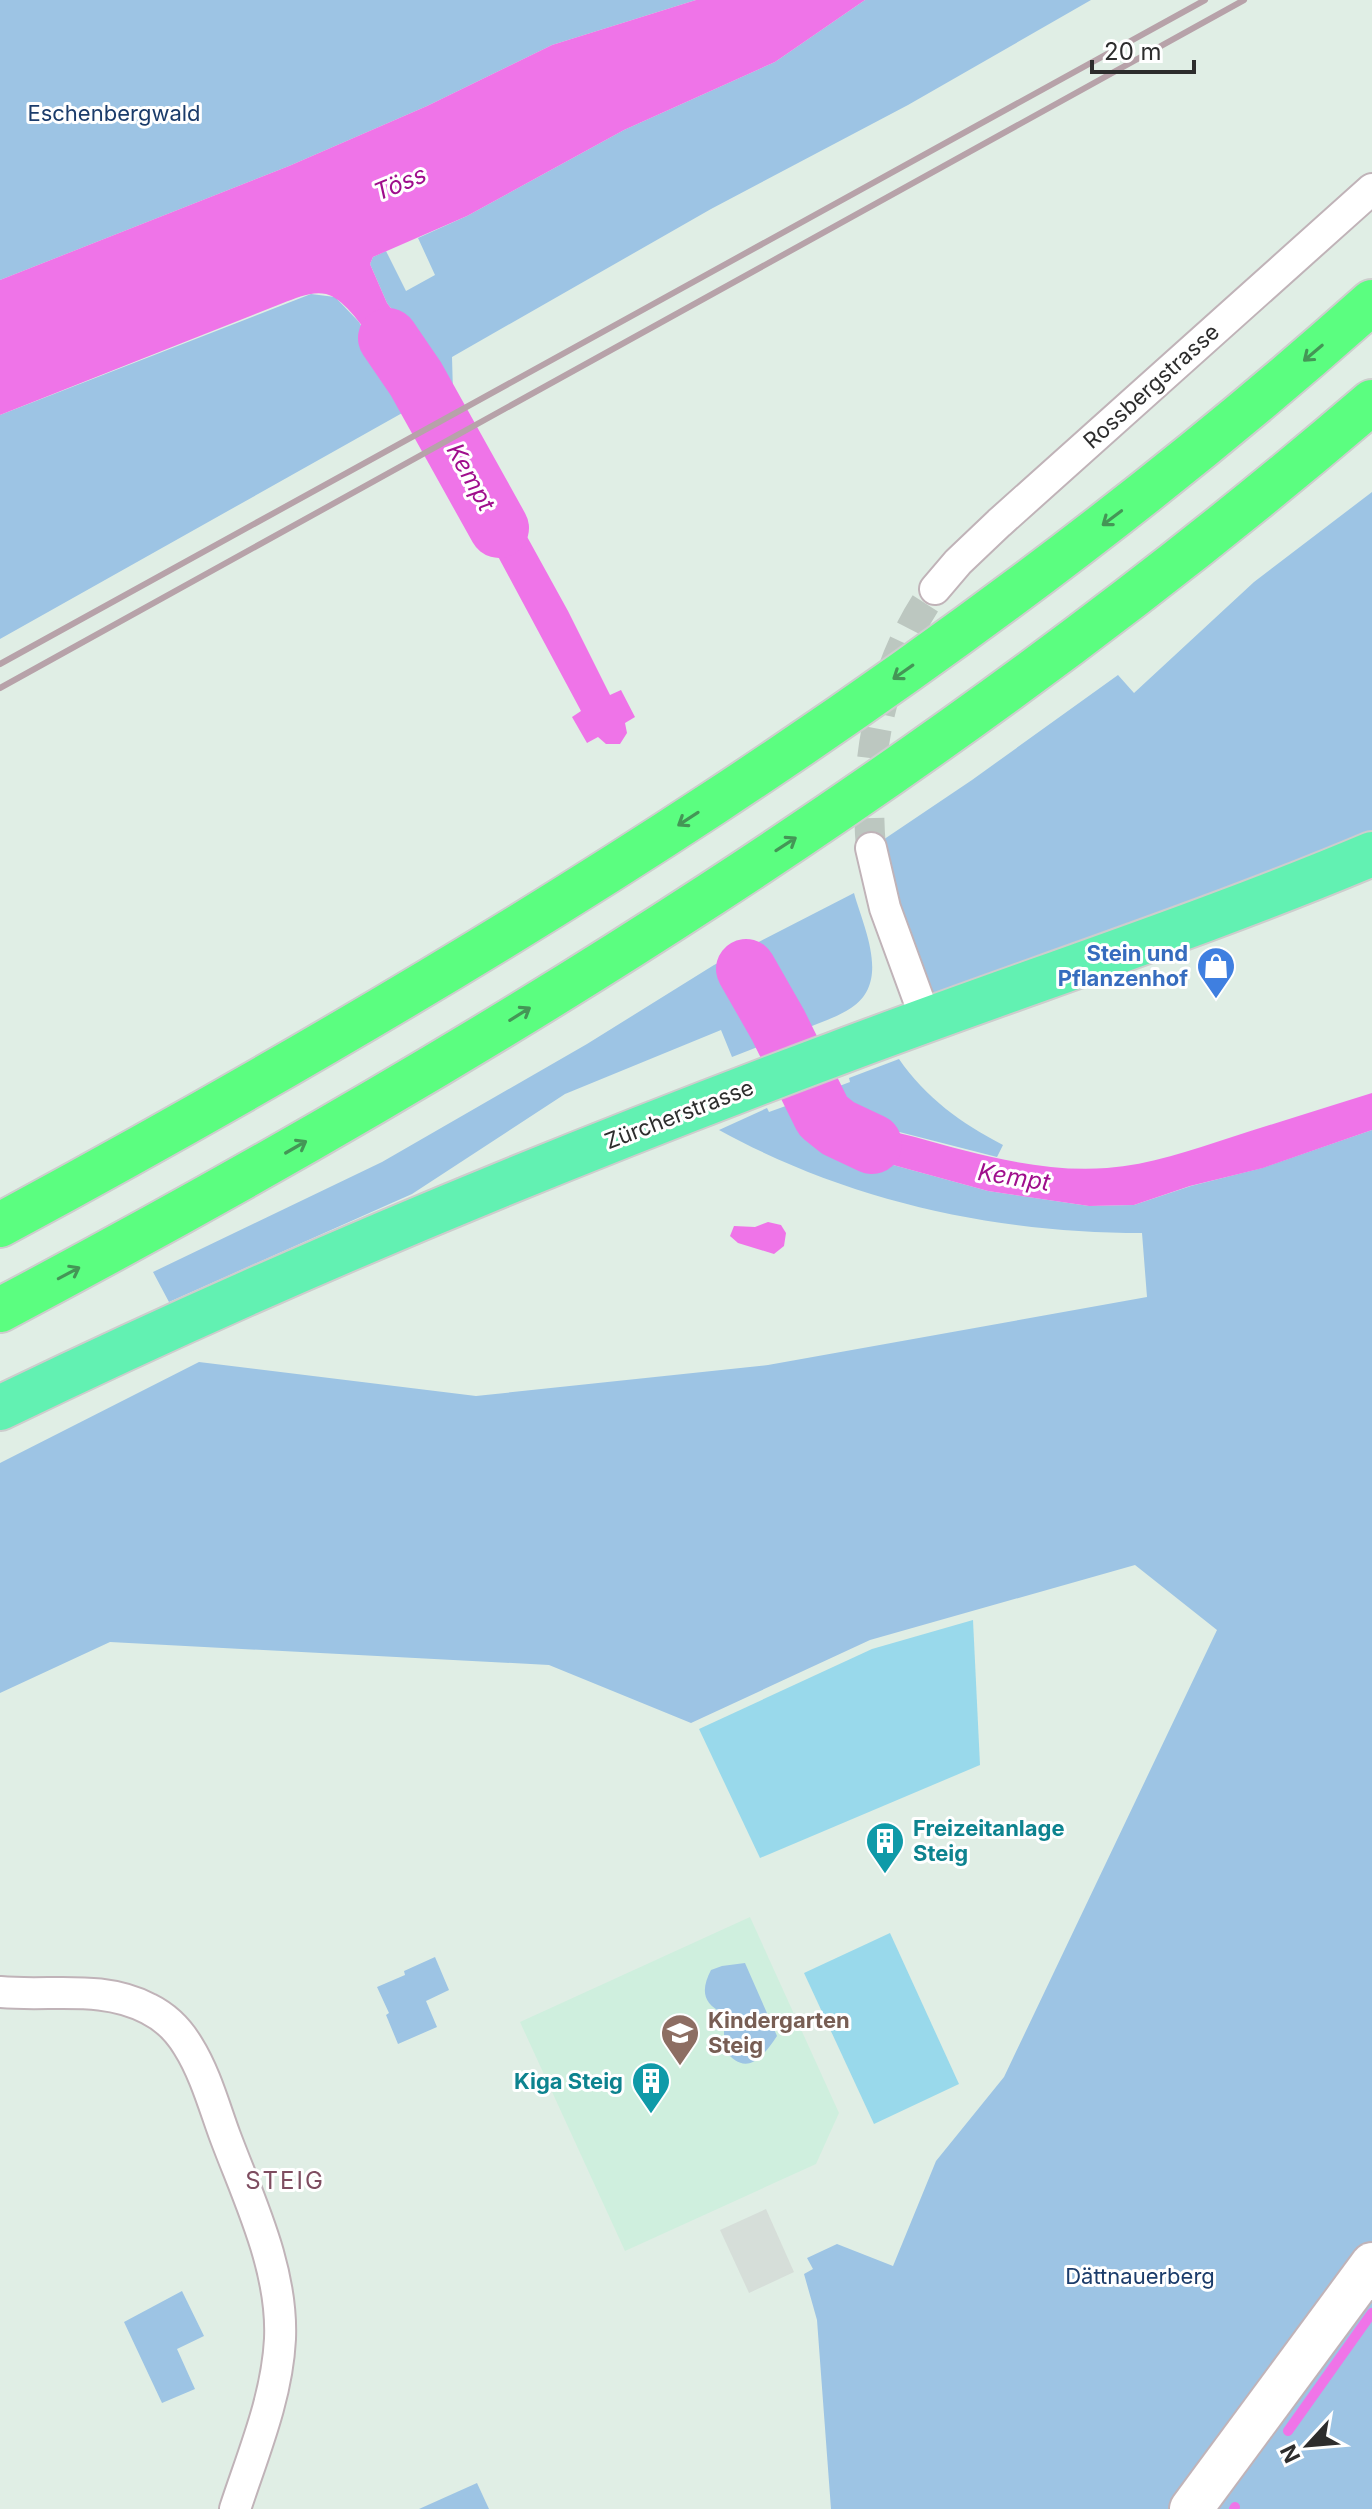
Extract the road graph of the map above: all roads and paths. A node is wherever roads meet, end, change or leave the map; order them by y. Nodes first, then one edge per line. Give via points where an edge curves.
1 (1372, 189) edge
2 (1372, 302) edge
3 (1372, 402) edge
4 (935, 589) tunnel mouth
5 (871, 848) tunnel mouth
6 (1372, 854) edge
7 (926, 1020) junction
8 (0, 1225) edge
9 (0, 1310) edge
10 (0, 1408) edge
11 (0, 1992) edge
12 (1372, 2264) edge
13 (235, 2509) edge
14 (1191, 2509) edge

1 - 4 street, Rossbergstrasse via 999,523
2 -> 8 highway via 1125,507 770,765 384,1009
9 -> 3 highway via 423,1073 811,827 1110,613
5 - 7 street via 885,908
6 - 7 main road, Zürcherstrasse
7 - 10 main road, Zürcherstrasse via 552,1164 254,1291
11 - 13 street via 99,1993 131,2001 169,2023 201,2072 260,2231 279,2310 276,2377
12 - 14 main road

